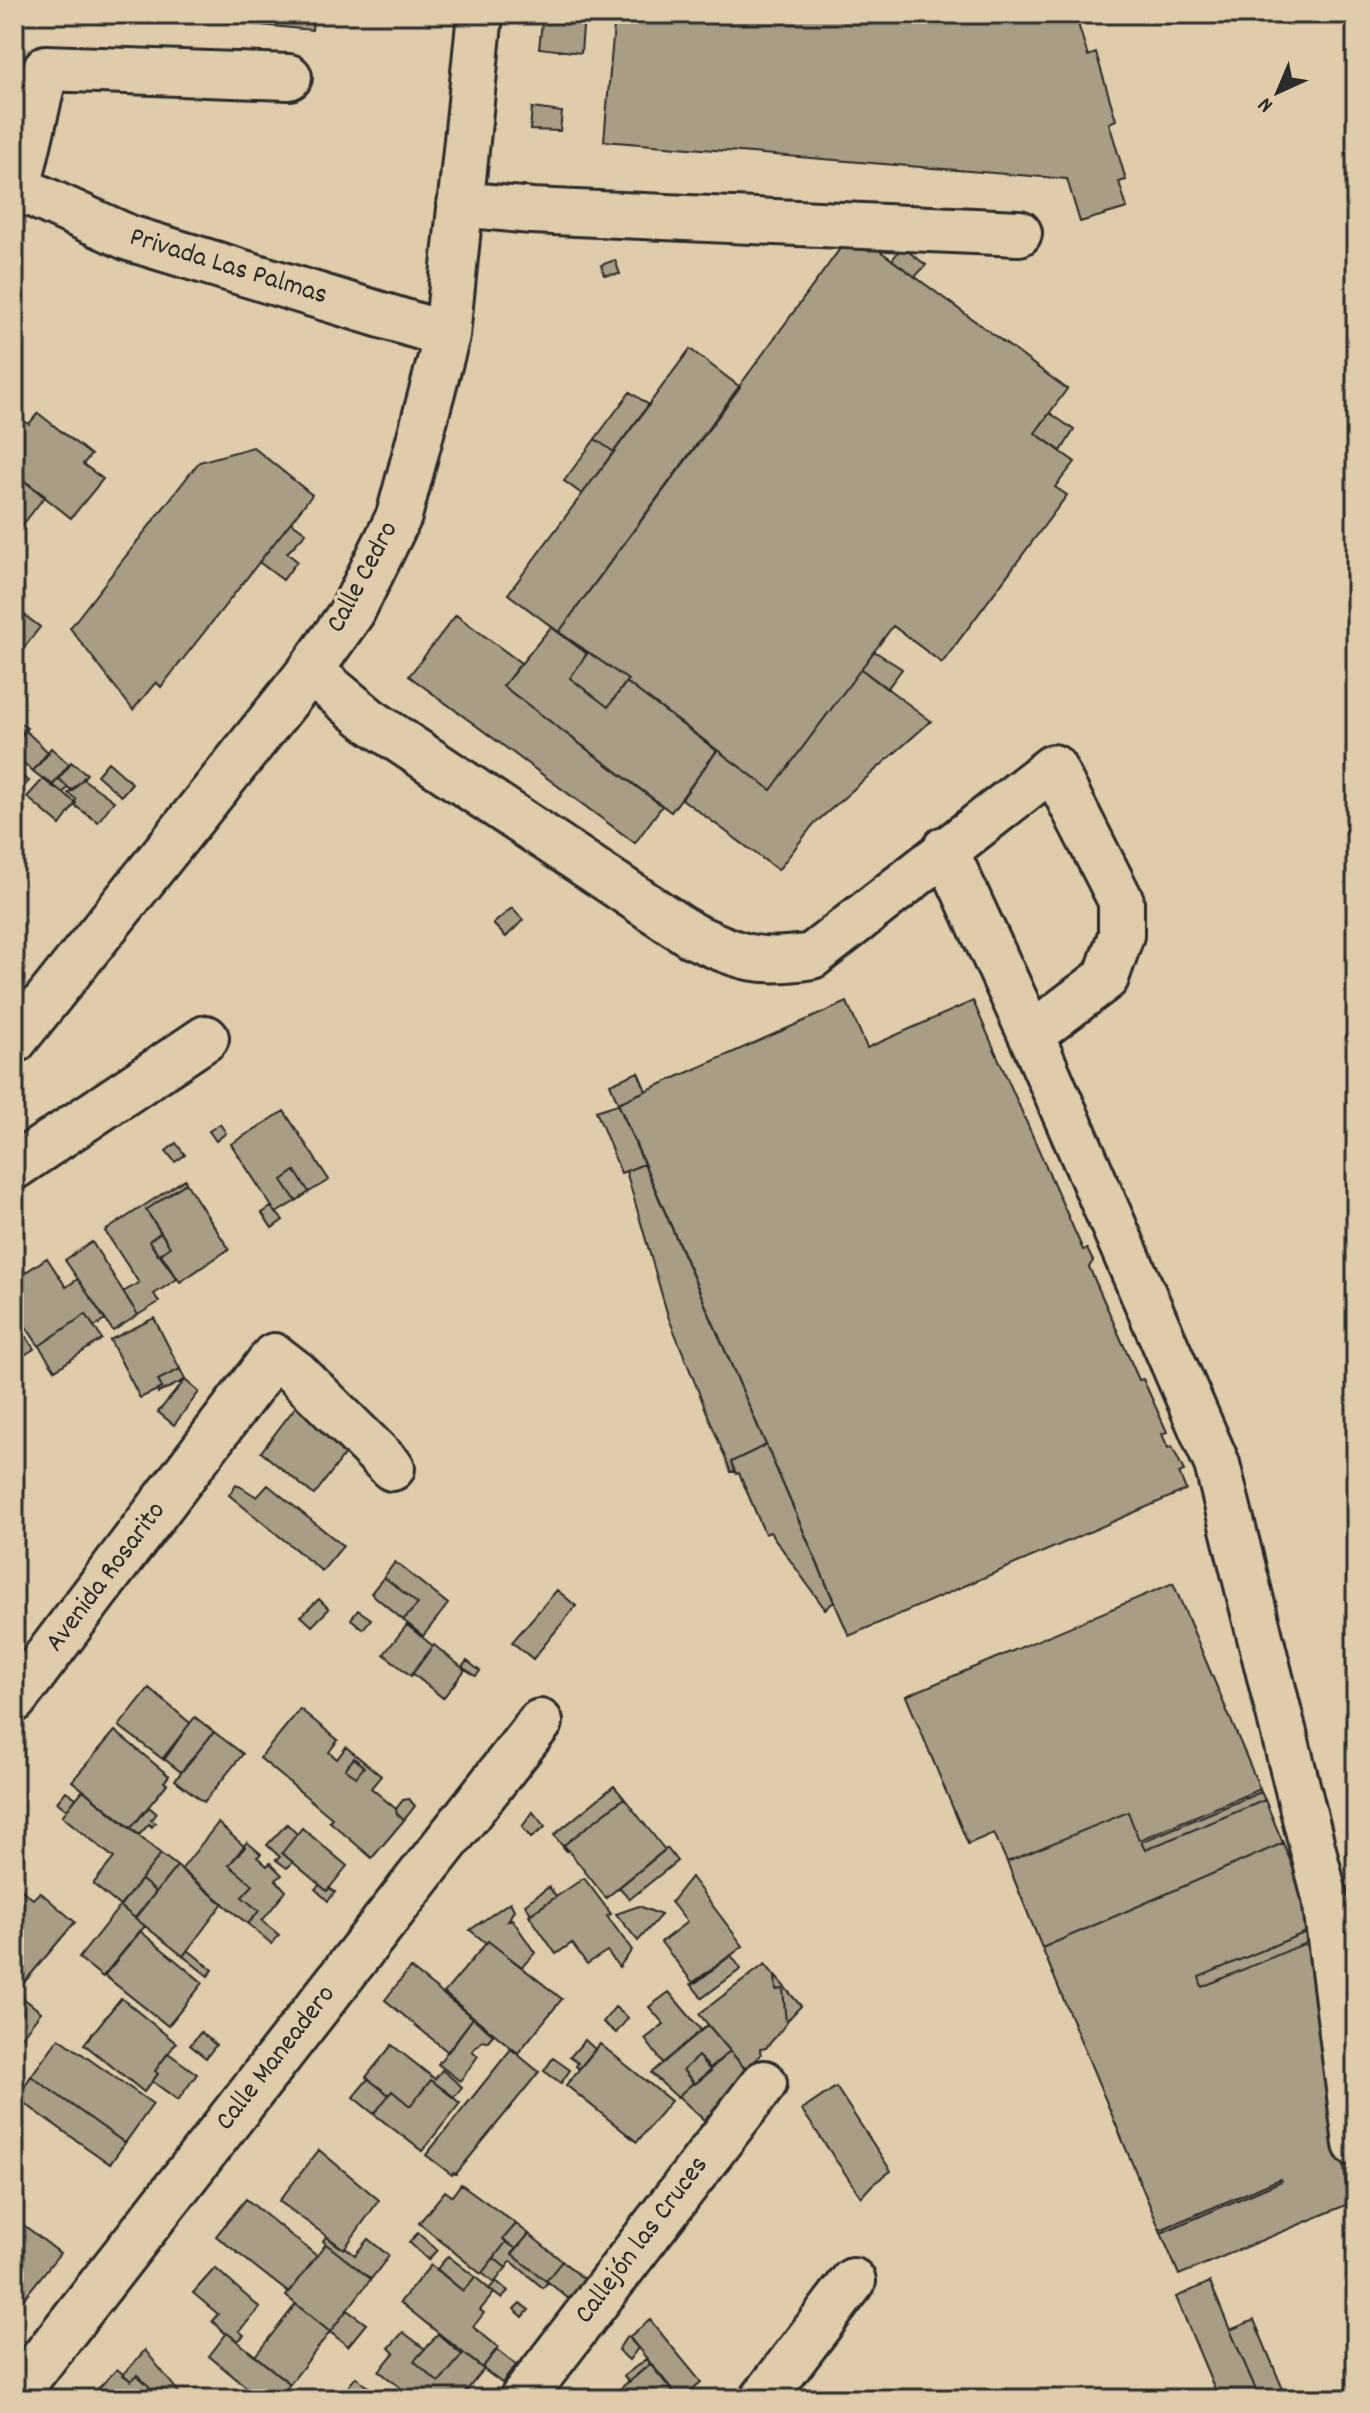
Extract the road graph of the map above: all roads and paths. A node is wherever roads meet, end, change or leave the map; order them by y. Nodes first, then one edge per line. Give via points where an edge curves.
1 (480, 14) edge
2 (289, 77) dead end
3 (16, 187) edge
4 (460, 204) junction
5 (1019, 233) dead end
6 (447, 335) junction
7 (310, 671) junction
8 (945, 849) junction
9 (1031, 1035) junction
10 (206, 1038) dead end
11 (14, 1041) edge
12 (14, 1167) edge
13 (392, 1468) dead end
14 (14, 1700) edge
15 (540, 1722) dead end
16 (764, 2083) dead end
17 (1356, 2144) edge
18 (853, 2281) dead end
19 (14, 2396) edge
20 (522, 2399) edge
21 (763, 2399) edge

1 - 4 street, Calle Cedro
2 - 3 street via 46,68
3 - 6 street, Privada Las Palmas via 129,238
4 - 5 street
4 - 6 street, Calle Cedro
6 - 7 street, Calle Cedro via 399,516 352,612
7 - 8 street via 369,720 691,935 736,955 777,962 812,956
7 - 11 street, Calle Cedro
8 - 9 street
8 - 9 street via 1053,767 1121,901 1121,935 1106,978
9 - 17 street via 1217,1464 1325,1898
10 - 12 street
13 - 14 street, Avenida Rosarito via 274,1356
15 - 19 street, Calle Maneadero
16 - 20 street, Callejón las Cruces
18 - 21 street

